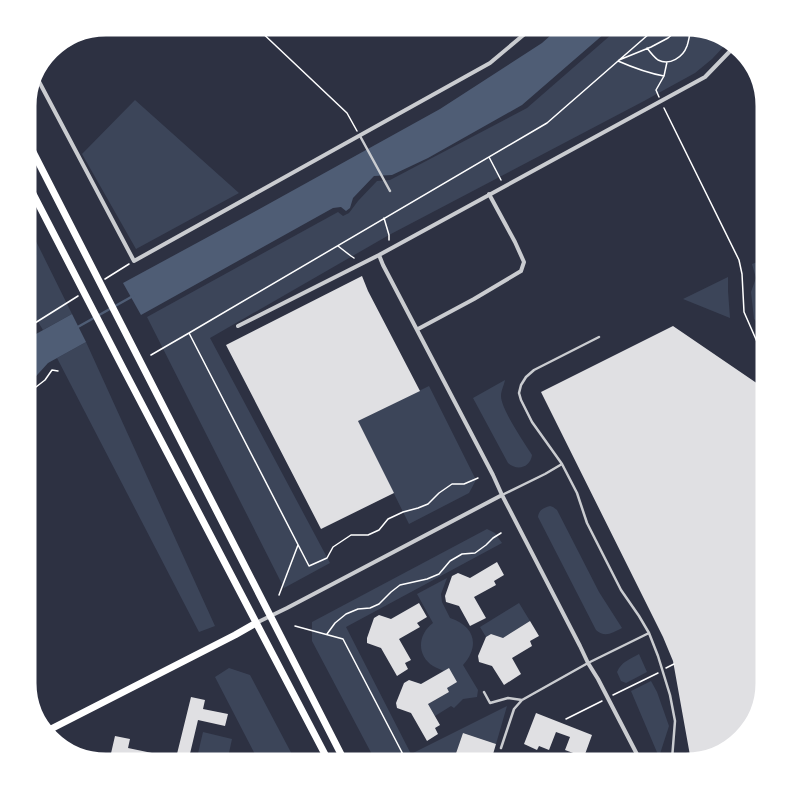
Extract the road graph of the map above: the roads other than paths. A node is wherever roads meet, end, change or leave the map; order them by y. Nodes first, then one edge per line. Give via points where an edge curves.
1 (525, 34) edge
2 (731, 50) edge
3 (38, 82) edge
4 (360, 136) junction
5 (34, 154) edge
6 (390, 191) dead end
7 (489, 194) junction
8 (34, 196) edge
9 (379, 255) junction
10 (238, 326) dead end
11 (418, 329) junction
12 (599, 337) dead end
13 (562, 464) junction
14 (502, 495) junction
15 (271, 616) junction
16 (256, 623) junction
17 (649, 633) junction
18 (588, 663) junction
19 (484, 692) dead end
20 (522, 700) junction
21 (51, 729) edge
22 (501, 748) dead end
23 (325, 755) edge
24 (341, 755) edge
25 (637, 755) edge
26 (672, 755) edge

1 - 4 street via 490,63
2 - 7 street via 705,77
3 - 4 street via 134,261
4 - 6 lane
5 - 15 main road
7 - 9 street
7 - 11 street via 524,262 521,271
8 - 16 main road
9 - 10 street
9 - 11 street
11 - 14 street
12 - 13 lane via 534,370 521,385 521,400 532,422
13 - 14 lane
13 - 17 lane via 577,493 590,530 622,590
14 - 15 street
14 - 18 street
15 - 16 street
15 - 24 main road
16 - 21 main road
16 - 23 main road
17 - 18 lane
17 - 26 lane via 663,670 675,721
18 - 20 lane
18 - 25 street
19 - 20 lane via 490,703 508,698
20 - 22 lane via 514,709

